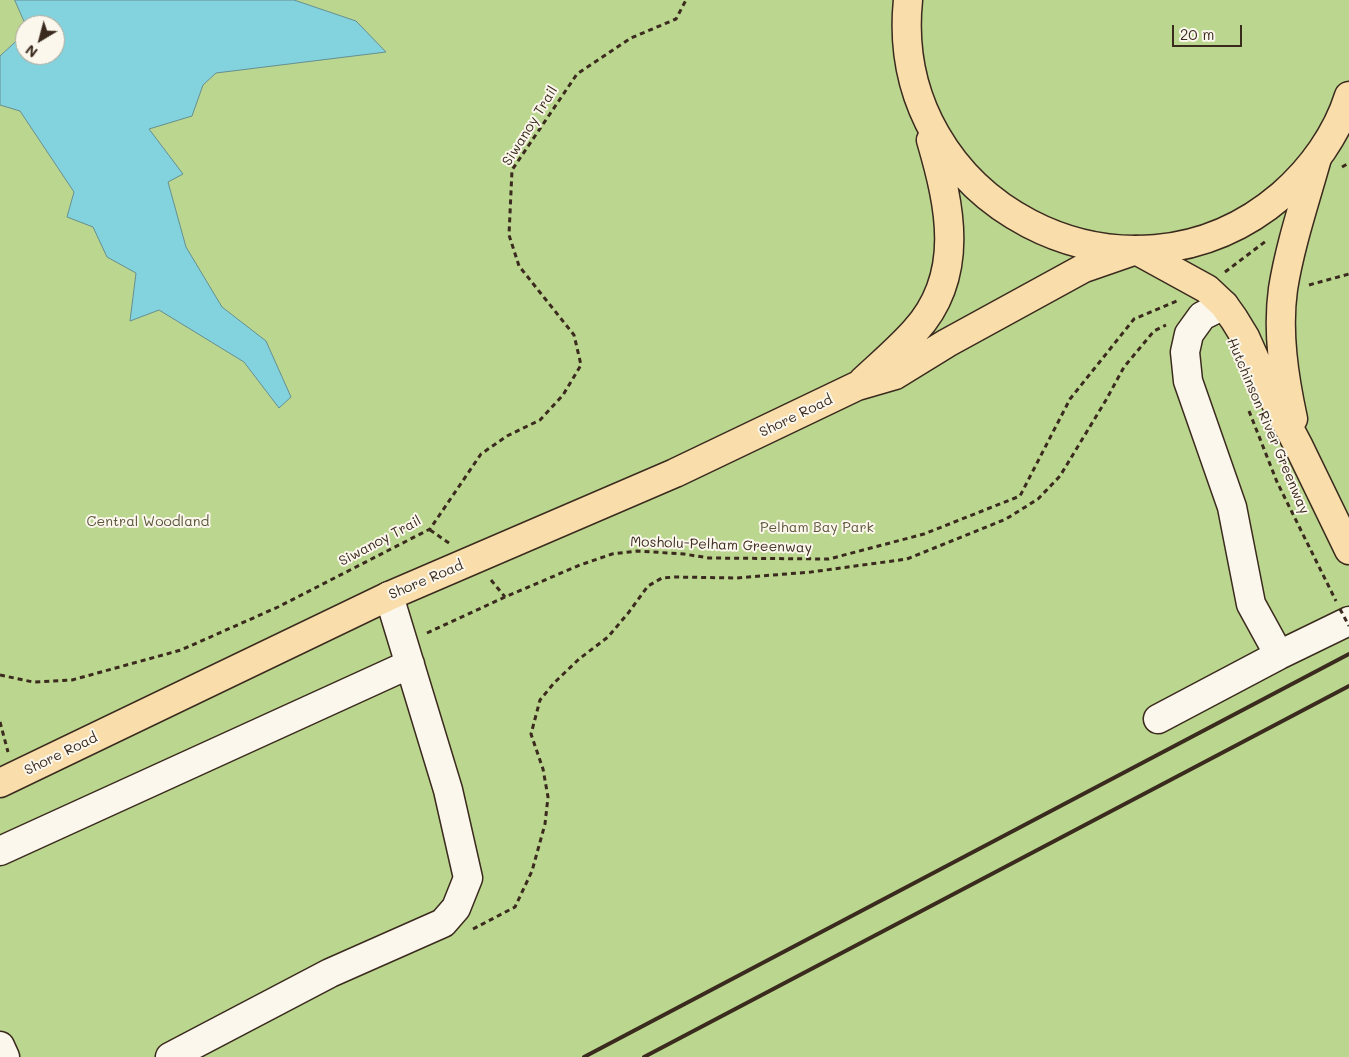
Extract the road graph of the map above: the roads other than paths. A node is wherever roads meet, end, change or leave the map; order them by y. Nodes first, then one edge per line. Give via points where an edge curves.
1 (908, 0) edge
2 (1349, 96) edge
3 (922, 104) junction
4 (1349, 127) edge
5 (1322, 151) junction
6 (1136, 250) junction
7 (1213, 310) junction
8 (857, 386) junction
9 (1299, 447) junction
10 (1349, 550) edge
11 (389, 596) junction
12 (1344, 615) edge
13 (1279, 655) junction
14 (410, 664) junction
15 (1158, 719) dead end
16 (0, 783) edge
17 (0, 851) edge
18 (0, 1046) edge
19 (5, 1057) edge
20 (170, 1057) edge

1 - 3 main road via 910,63
2 - 5 main road
3 - 6 main road via 940,142 965,175 1014,216 1073,242
3 - 8 main road, Shore Road via 948,205 950,235 942,288 915,332
4 - 5 main road
5 - 6 main road via 1290,189 1234,227 1177,246
5 - 9 main road via 1283,289 1284,371
6 - 7 main road via 1207,290
6 - 8 main road, Shore Road via 1084,268 895,375
7 - 9 main road via 1243,332
7 - 13 lane via 1189,334 1185,352 1188,381 1232,507 1251,604
8 - 11 main road, Shore Road via 675,473
9 - 10 main road
11 - 14 lane
11 - 16 main road, Shore Road
12 - 13 lane
13 - 15 lane
14 - 17 lane
14 - 20 lane via 448,790 468,878 456,908 444,923 330,974
18 - 19 lane

